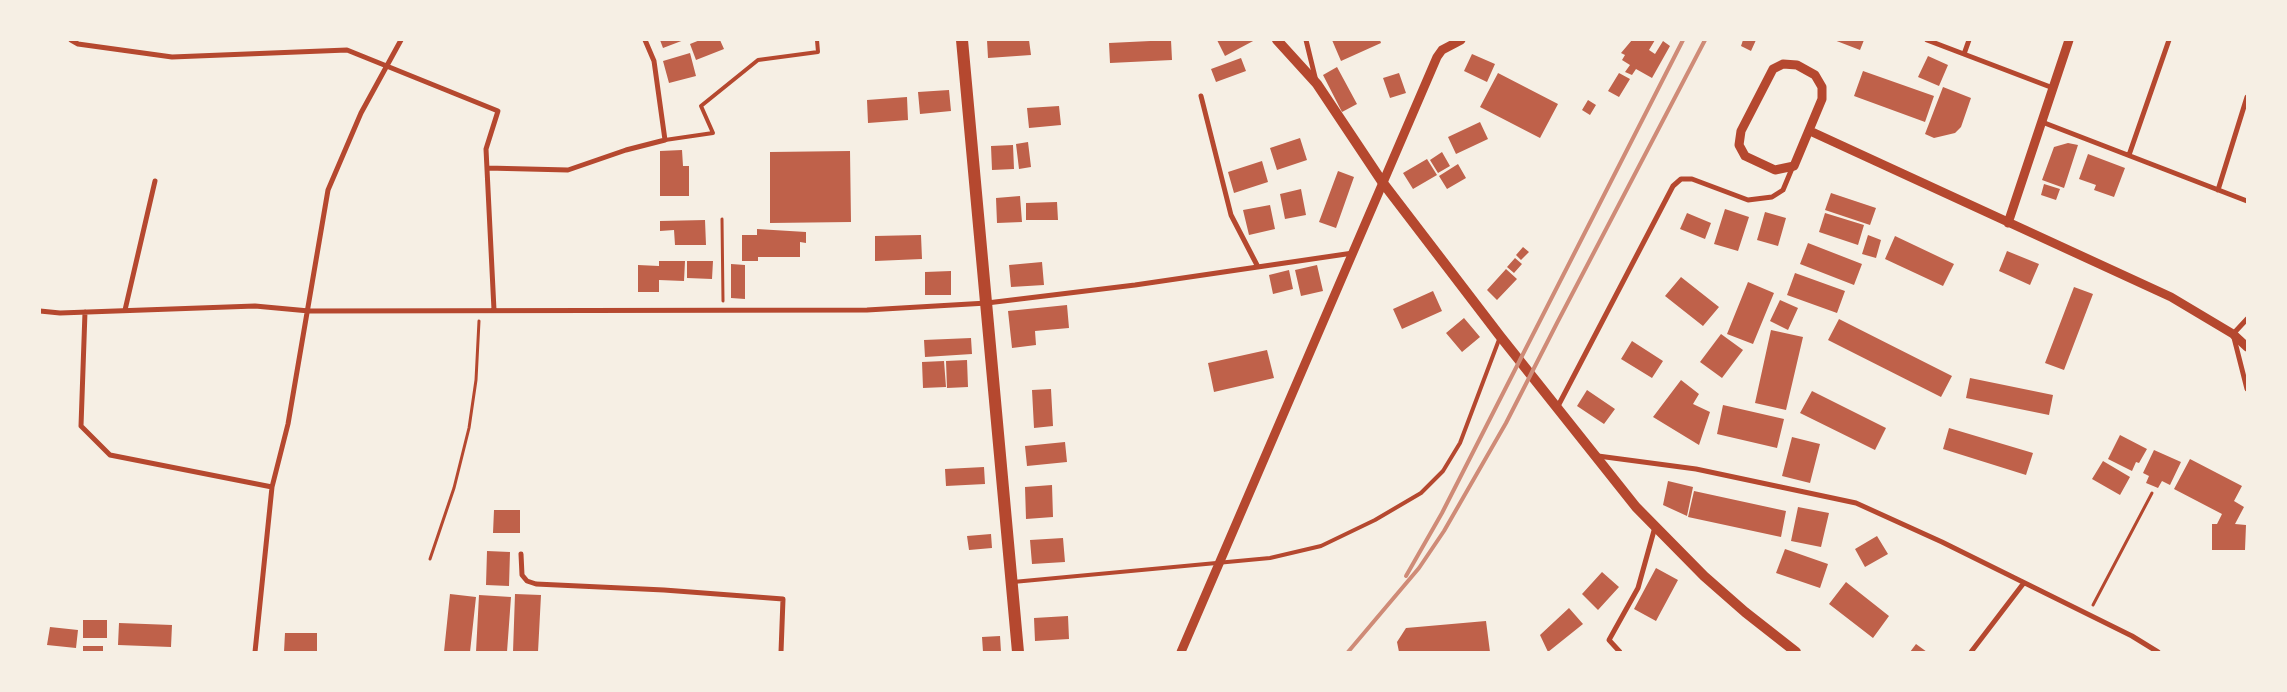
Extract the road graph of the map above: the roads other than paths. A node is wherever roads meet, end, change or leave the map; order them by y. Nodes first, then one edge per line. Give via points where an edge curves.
1 (71, 40) edge
2 (401, 40) edge
3 (645, 40) edge
4 (817, 40) edge
5 (962, 40) edge
6 (1277, 40) edge
7 (1306, 40) edge
8 (1461, 40) edge
9 (1928, 40) edge
10 (1968, 40) edge
11 (2069, 40) edge
12 (2169, 40) edge
13 (1964, 54) junction
14 (387, 67) junction
15 (1317, 84) junction
16 (2053, 88) junction
17 (1201, 96) dead end
18 (2247, 97) edge
19 (2042, 122) junction
20 (1810, 131) junction
21 (665, 140) junction
22 (2129, 155) junction
23 (1794, 166) junction
24 (488, 168) junction
25 (155, 181) dead end
26 (1383, 183) junction
27 (2218, 190) junction
28 (2247, 201) edge
29 (2008, 223) junction
30 (1353, 253) junction
31 (1258, 267) junction
32 (987, 302) junction
33 (40, 310) edge
34 (125, 310) junction
35 (309, 310) junction
36 (494, 310) junction
37 (85, 312) junction
38 (2247, 319) edge
39 (2233, 334) junction
40 (1500, 336) junction
41 (2247, 347) edge
42 (2247, 389) edge
43 (1557, 408) junction
44 (1594, 456) junction
45 (272, 488) junction
46 (1655, 527) junction
47 (521, 554) dead end
48 (1220, 562) junction
49 (1011, 582) junction
50 (2023, 584) junction
51 (255, 652) edge
52 (781, 652) edge
53 (1018, 652) edge
54 (1181, 652) edge
55 (1620, 652) edge
56 (1796, 652) edge
57 (1971, 652) edge
58 (2158, 652) edge

1 - 14 street via 78,44 172,57 347,50
2 - 14 street
3 - 21 street via 654,61
4 - 21 lane via 818,52 758,60 701,106 713,133
5 - 32 main road
6 - 15 main road
7 - 15 street
8 - 26 street via 1436,57
9 - 13 street
10 - 13 street
11 - 16 street
12 - 22 street
13 - 16 street
14 - 24 street via 498,111 486,149
14 - 35 street via 361,113 328,190
15 - 26 main road
16 - 19 street
17 - 31 street via 1231,215
18 - 27 street
19 - 22 street
19 - 29 street
20 - 23 street
20 - 23 street via 1822,99 1822,87 1815,75 1797,65 1783,64 1772,68 1741,131 1739,145 1745,156 1759,164 1775,170
20 - 29 street
21 - 24 street via 568,170
22 - 27 street
23 - 43 street via 1783,190 1772,197 1748,200 1692,179 1681,179 1673,186
24 - 36 street
25 - 34 street
26 - 30 street
26 - 40 main road
27 - 28 street
29 - 39 street via 2171,297
30 - 31 street
30 - 48 street
31 - 32 street
32 - 36 street via 867,310
32 - 49 main road
33 - 37 street
34 - 35 street via 256,306
34 - 37 street
35 - 36 street
35 - 45 street via 288,424
37 - 45 street via 81,426 110,455
38 - 39 street
39 - 41 street
39 - 42 street
40 - 43 main road
40 - 48 lane via 1460,444 1444,471 1421,493 1375,520 1320,546 1270,558
43 - 44 main road
44 - 46 main road
44 - 50 street via 1696,469 1856,503
45 - 51 street
46 - 55 street via 1638,588 1609,640
46 - 56 main road via 1704,576
47 - 52 street via 522,575 536,584 783,599
48 - 49 lane
48 - 54 street
49 - 53 main road
50 - 57 street
50 - 58 street via 2132,636

